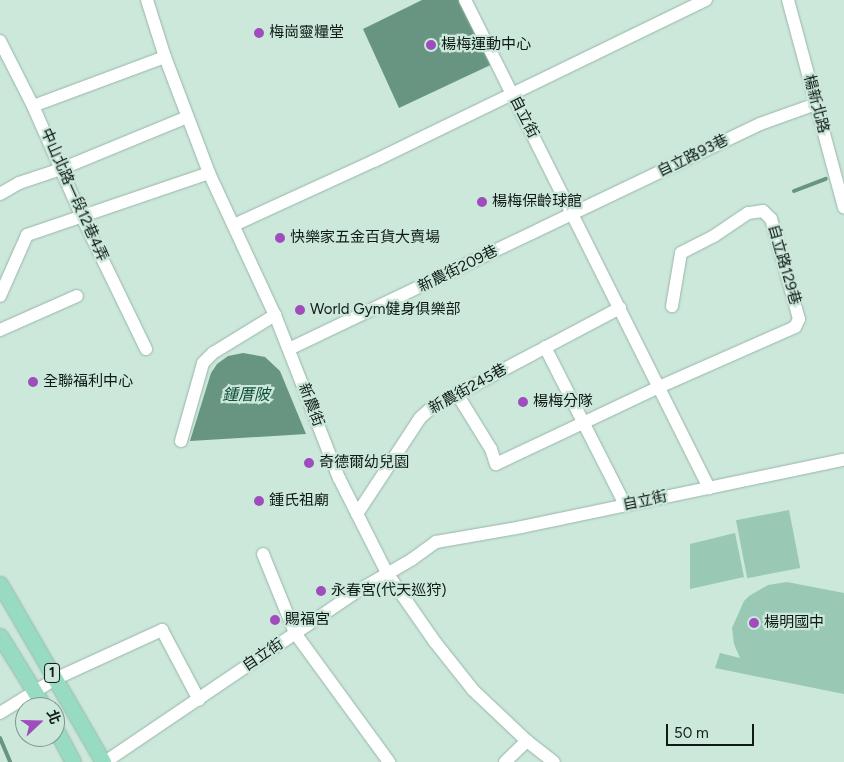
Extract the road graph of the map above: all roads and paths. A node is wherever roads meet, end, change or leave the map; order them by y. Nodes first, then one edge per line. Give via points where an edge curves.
1 (147, 0) edge
2 (465, 0) edge
3 (706, 0) edge
4 (788, 0) edge
5 (0, 42) edge
6 (165, 58) junction
7 (512, 94) junction
8 (816, 104) junction
9 (33, 106) junction
10 (187, 117) junction
11 (839, 166) edge
12 (61, 169) junction
13 (209, 173) junction
14 (0, 194) edge
15 (844, 208) edge
16 (572, 213) junction
17 (81, 215) junction
18 (234, 225) junction
19 (0, 296) edge
20 (77, 296) dead end
21 (672, 306) dead end
22 (620, 308) junction
23 (275, 315) junction
24 (0, 330) edge
25 (545, 347) junction
26 (146, 349) dead end
27 (290, 349) junction
28 (659, 387) junction
29 (457, 394) junction
30 (585, 422) junction
31 (180, 441) dead end
32 (844, 460) edge
33 (709, 488) junction
34 (625, 505) junction
35 (357, 514) junction
36 (262, 554) dead end
37 (386, 573) junction
38 (0, 584) edge
39 (295, 633) junction
40 (0, 636) edge
41 (55, 679) junction
42 (35, 692) junction
43 (38, 697) edge
44 (199, 700) junction
45 (0, 713) edge
46 (527, 741) junction
47 (65, 747) edge
48 (73, 762) edge
49 (104, 762) edge
50 (389, 762) edge
51 (505, 762) edge
52 (554, 762) edge

1 - 6 street, 新農街
2 - 7 street, 自立街
3 - 7 street
4 - 8 street, 楊新北路
5 - 9 street, 中山北路一段12巷4弄
6 - 9 street
6 - 10 street, 新農街
7 - 16 street, 自立街
7 - 18 street
8 - 11 street, 楊新北路
8 - 16 street, 自立路93巷 via 760,124
9 - 12 street, 中山北路一段12巷4弄
10 - 12 street
10 - 13 street, 新農街
11 - 15 street, 楊新北路
12 - 14 street via 19,183
12 - 17 street, 中山北路一段12巷4弄
13 - 17 street
13 - 18 street, 新農街
16 - 22 street, 自立街
16 - 27 street, 新農街209巷
17 - 19 street via 27,235
17 - 26 street, 中山北路一段12巷4弄
18 - 23 street, 新農街
20 - 24 street
21 - 28 street, 自立路129巷 via 681,253 748,213 763,211 771,219 799,318 795,327
22 - 25 street, 新農街245巷
22 - 28 street, 自立街
23 - 27 street, 新農街
23 - 31 street via 213,353 203,363
25 - 29 street, 新農街245巷
25 - 30 street
27 - 35 street, 新農街 via 339,478
28 - 30 street
28 - 33 street, 自立街
29 - 30 street via 491,449 496,464
29 - 35 street, 新農街245巷 via 420,418
30 - 34 street
32 - 33 street
33 - 34 street, 自立街
34 - 37 street, 自立街 via 436,542
35 - 37 street, 新農街
36 - 39 street
37 - 39 street, 自立街
37 - 46 street, 新農街 via 460,675
38 - 41 main road, 1
39 - 44 street, 自立街
39 - 50 street
40 - 42 main road, 1
41 - 42 street
41 - 44 street via 162,630
41 - 49 main road, 1
42 - 43 main road, 1
42 - 45 street
44 - 49 street, 自立街
46 - 51 street
46 - 52 street, 新農街
47 - 48 main road

